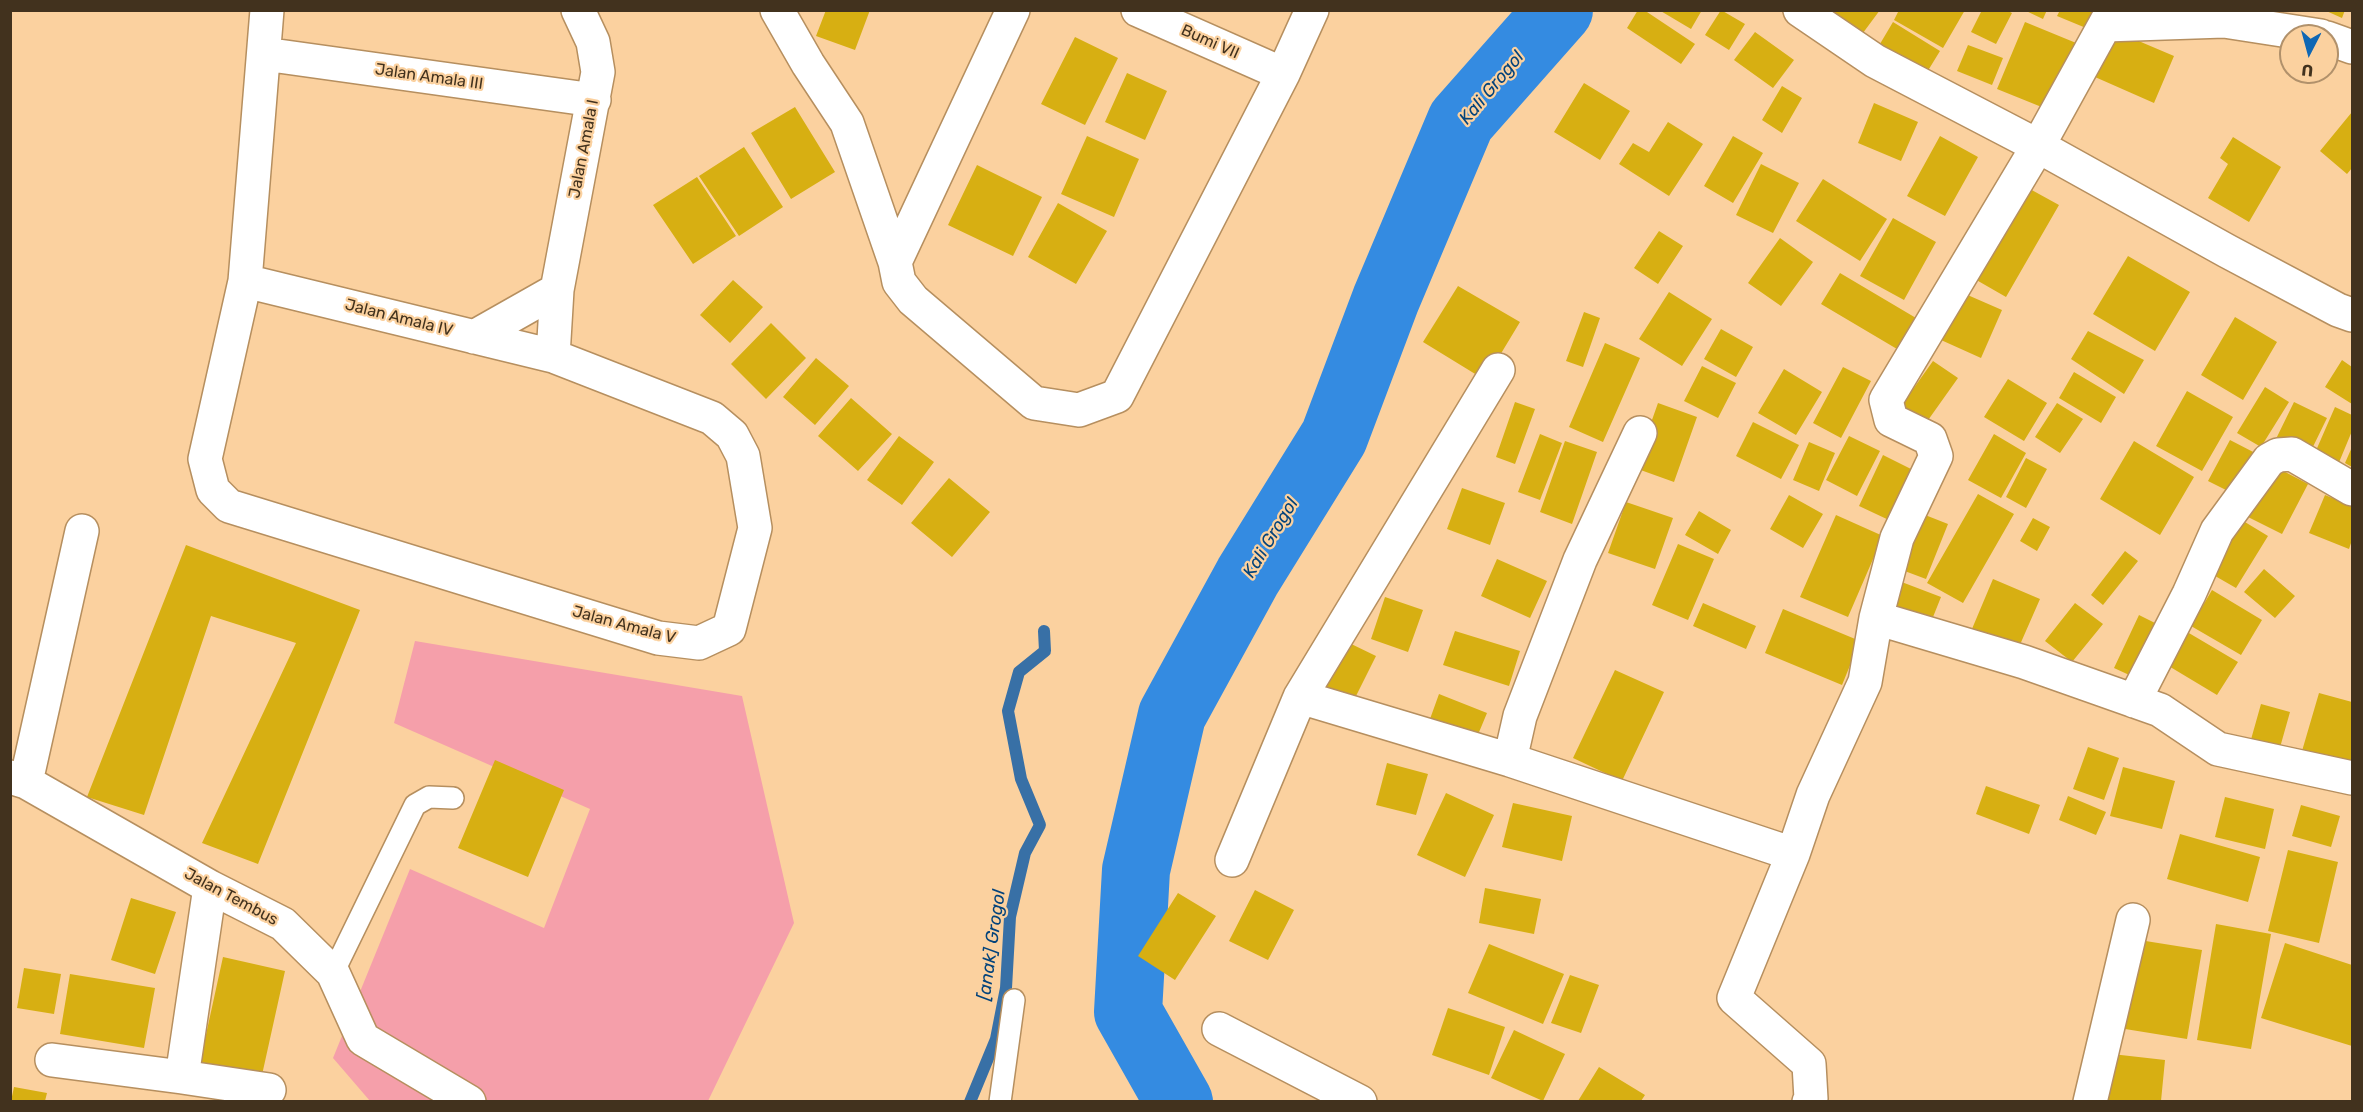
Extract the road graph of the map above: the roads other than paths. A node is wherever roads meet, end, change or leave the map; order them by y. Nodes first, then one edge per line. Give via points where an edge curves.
1 (267, 10) edge
2 (578, 10) edge
3 (777, 10) edge
4 (1014, 10) edge
5 (1138, 10) edge
6 (1312, 10) edge
7 (1800, 10) edge
8 (2109, 18) edge
9 (2279, 30) edge
10 (264, 54) junction
11 (1282, 74) junction
12 (594, 100) junction
13 (2038, 146) junction
14 (895, 262) junction
15 (245, 281) junction
16 (557, 290) junction
17 (2352, 315) edge
18 (474, 337) junction
19 (553, 356) junction
20 (1498, 370) dead end
21 (1640, 433) dead end
22 (2352, 489) edge
23 (82, 531) dead end
24 (1876, 618) junction
25 (1300, 697) junction
26 (2134, 701) junction
27 (1510, 760) junction
28 (2352, 778) edge
29 (18, 779) edge
30 (453, 798) dead end
31 (1793, 854) junction
32 (1232, 860) dead end
33 (210, 887) junction
34 (2133, 920) dead end
35 (333, 973) junction
36 (1014, 1000) dead end
37 (1219, 1029) dead end
38 (52, 1060) dead end
39 (182, 1077) junction
40 (269, 1090) dead end
41 (469, 1101) edge
42 (1000, 1101) edge
43 (1360, 1101) edge
44 (1809, 1101) edge
45 (2090, 1101) edge

1 - 10 street
2 - 12 street, Jalan Amala I via 593,42 598,72
3 - 14 street via 847,123
4 - 14 street
5 - 11 street, Bumi VII
6 - 11 street
7 - 13 street via 1875,61
8 - 9 street via 2224,21
8 - 13 street
10 - 12 street, Jalan Amala III
10 - 15 street
11 - 14 street via 1117,396 1079,410 1034,403 913,300 899,282
12 - 16 street, Jalan Amala I
13 - 17 street
13 - 24 street via 1886,400 1891,420 1930,439 1936,456 1898,538
15 - 18 street, Jalan Amala IV
15 - 19 street, Jalan Amala V via 205,459 213,490 229,506 658,638 699,643 729,629 755,528 743,456 732,435 712,418
16 - 18 street
16 - 19 street, Jalan Amala I
18 - 19 street, Jalan Amala IV
20 - 25 street
21 - 27 street via 1580,560 1521,716
22 - 26 street via 2292,454 2270,460 2217,531
23 - 29 street
24 - 26 street via 2024,662
24 - 31 street via 1865,682 1813,795
25 - 27 street
25 - 32 street
26 - 28 street via 2160,711 2218,749
27 - 31 street
29 - 33 street, Jalan Tembus
30 - 35 lane via 429,797 415,805
31 - 44 street via 1734,998 1809,1064
33 - 35 street, Jalan Tembus via 283,924
33 - 39 street
34 - 45 street
35 - 41 street, Jalan Tembus via 363,1039
36 - 42 lane
37 - 43 street
38 - 39 street
39 - 40 street

